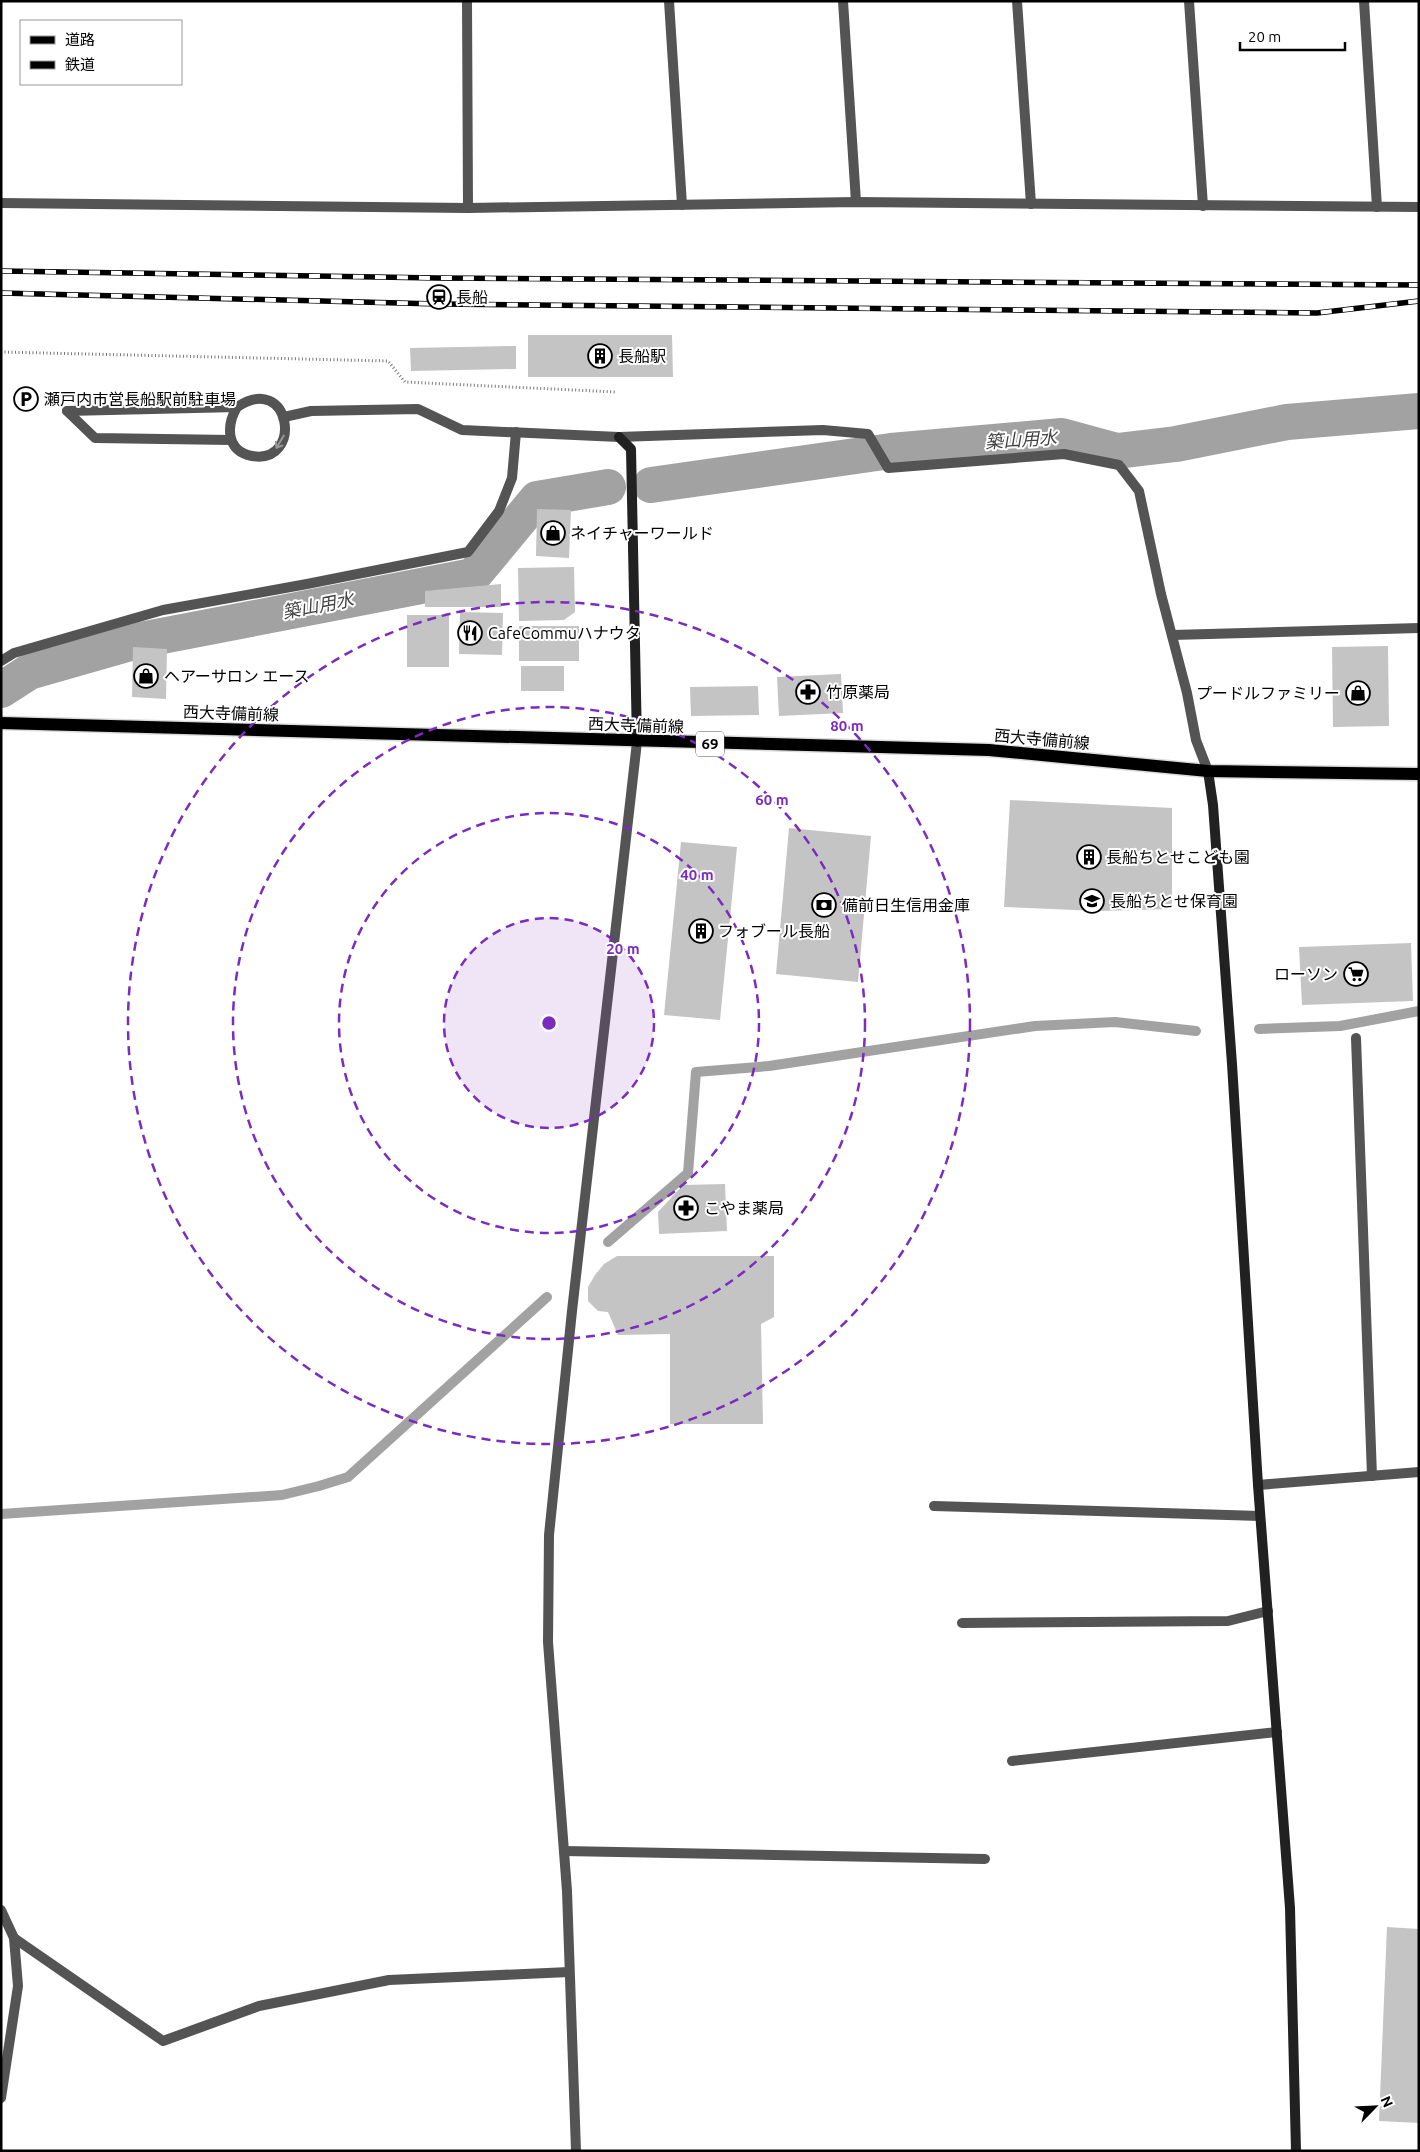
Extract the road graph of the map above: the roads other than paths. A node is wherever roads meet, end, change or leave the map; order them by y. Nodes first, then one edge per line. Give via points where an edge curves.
1 (467, 1) edge
2 (669, 1) edge
3 (843, 1) edge
4 (1017, 1) edge
5 (1190, 1) edge
6 (1364, 1) edge
7 (856, 202) junction
8 (1, 203) edge
9 (1031, 204) junction
10 (682, 205) junction
11 (1203, 206) junction
12 (1378, 207) junction
13 (1419, 207) edge
14 (468, 208) junction
15 (237, 407) junction
16 (284, 417) junction
17 (516, 432) junction
18 (619, 437) junction
19 (232, 440) junction
20 (1419, 628) edge
21 (1172, 635) junction
22 (1, 662) edge
23 (1, 723) edge
24 (637, 742) junction
25 (1208, 771) junction
26 (1419, 774) edge
27 (1356, 1038) dead end
28 (1419, 1472) edge
29 (1372, 1476) junction
30 (1258, 1485) junction
31 (934, 1506) dead end
32 (1260, 1516) junction
33 (1268, 1611) junction
34 (962, 1623) dead end
35 (1277, 1732) junction
36 (1012, 1761) dead end
37 (564, 1851) junction
38 (985, 1859) dead end
39 (1, 1910) edge
40 (14, 1938) junction
41 (570, 1972) junction
42 (1, 2098) edge
43 (576, 2151) edge
44 (1296, 2151) edge

1 - 14 street
2 - 10 street
3 - 7 street
4 - 9 street
5 - 11 street
6 - 12 street
7 - 9 street
7 - 10 street
8 - 14 street
9 - 11 street
10 - 14 street
11 - 12 street
12 - 13 street
15 - 16 street via 246,401 263,400 278,407
15 - 19 street via 228,429
15 - 19 street via 66,411 94,438
16 - 17 street via 311,411 418,409 462,430
16 -> 19 street via 284,438 270,454 249,456
17 - 18 street
17 - 22 street via 512,478 499,511 468,552 164,610 14,653
18 - 21 street via 823,430 868,434 888,468 1064,454 1119,466 1138,491
18 - 24 street via 631,449
20 - 21 street
21 - 25 street via 1196,740
23 - 24 main road, 西大寺備前線 / 69
24 - 25 main road, 西大寺備前線 / 69 via 989,750
24 - 37 street via 548,1536 548,1642
25 - 26 main road, 西大寺備前線 / 69
25 - 30 street via 1232,1064
27 - 29 street
28 - 29 street
29 - 30 street
30 - 32 street
31 - 32 street
32 - 33 street
33 - 34 street via 1228,1622
33 - 35 street
35 - 36 street
35 - 44 street via 1290,1908
37 - 38 street
37 - 41 street
39 - 40 street
40 - 41 street via 163,2041 259,2006 388,1980
40 - 42 street via 18,1986
41 - 43 street

